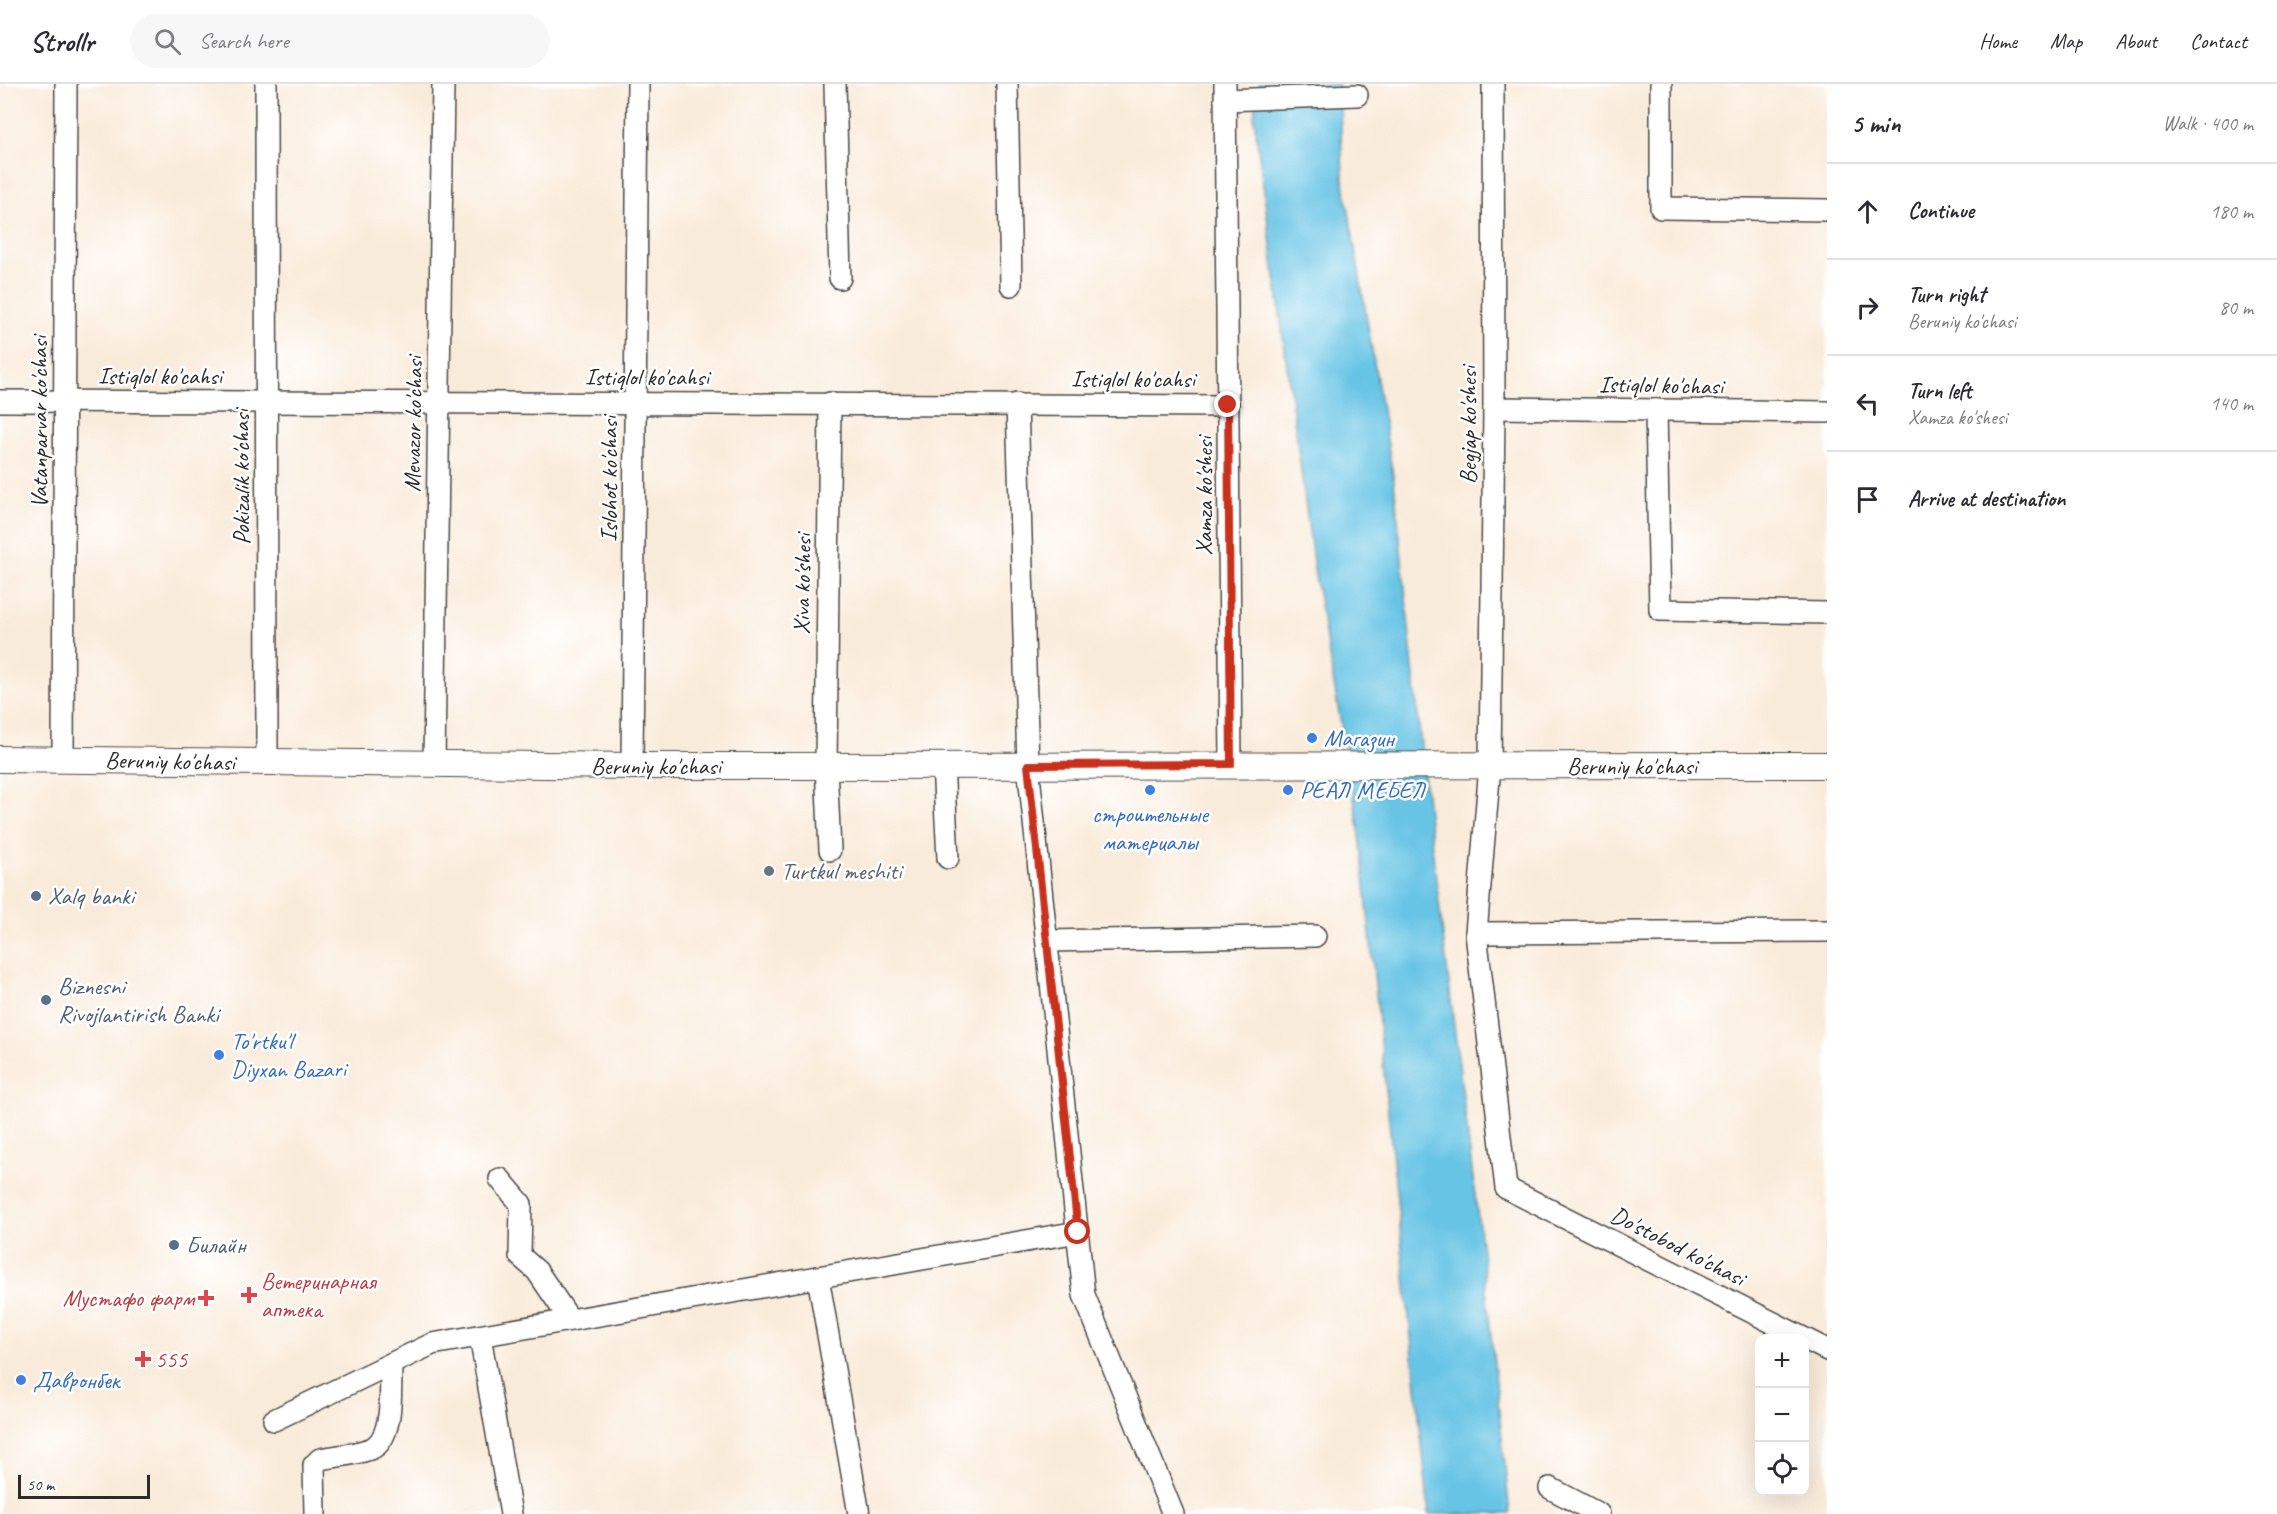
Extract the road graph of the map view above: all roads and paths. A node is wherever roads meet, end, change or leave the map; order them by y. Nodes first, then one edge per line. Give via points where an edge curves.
1 (66, 84) edge
2 (266, 84) edge
3 (443, 84) edge
4 (638, 84) edge
5 (836, 84) edge
6 (1008, 84) edge
7 (1493, 84) edge
8 (1661, 84) edge
9 (1225, 92) edge
10 (1357, 94) dead end
11 (1827, 210) edge
12 (840, 278) dead end
13 (1011, 285) dead end
14 (0, 401) edge
15 (65, 402) junction
16 (267, 402) junction
17 (439, 402) junction
18 (635, 402) junction
19 (830, 403) junction
20 (1017, 404) junction
21 (1228, 405) junction
22 (1494, 408) junction
23 (1656, 410) junction
24 (1827, 412) edge
25 (1827, 613) edge
26 (0, 759) edge
27 (63, 759) junction
28 (267, 762) junction
29 (434, 764) junction
30 (1231, 764) junction
31 (943, 765) junction
32 (1028, 765) junction
33 (1827, 765) edge
34 (632, 766) junction
35 (826, 766) junction
36 (1490, 766) junction
37 (830, 850) dead end
38 (948, 858) dead end
39 (1827, 931) edge
40 (1476, 933) junction
41 (1316, 936) dead end
42 (1047, 941) junction
43 (500, 1179) dead end
44 (1506, 1188) joint
45 (1078, 1232) junction
46 (818, 1277) junction
47 (570, 1320) junction
48 (480, 1336) junction
49 (1827, 1350) edge
50 (391, 1364) junction
51 (274, 1420) dead end
52 (1550, 1488) dead end
53 (315, 1514) edge
54 (511, 1514) edge
55 (859, 1514) edge
56 (1173, 1514) edge
57 (1599, 1514) edge

1 - 15 street, Vatanparvar ko'chasi
2 - 16 street, Pokizalik ko'chasi
3 - 17 street, Mevazor ko'chasi
4 - 18 street, Islohot ko'chasi
5 - 12 street
6 - 13 street
7 - 22 street, Begjap ko'shesi
8 - 11 street via 1661,208
9 - 10 street
9 - 21 street, Xamza ko'shesi
14 - 15 street, Istiqlol ko'cahsi
15 - 16 street, Istiqlol ko'cahsi
15 - 27 street, Vatanparvar ko'chasi
16 - 17 street, Istiqlol ko'cahsi
16 - 28 street, Pokizalik ko'chasi
17 - 18 street, Istiqlol ko'cahsi
17 - 29 street, Mevazor ko'chasi
18 - 19 street, Istiqlol ko'cahsi
18 - 34 street, Islohot ko'chasi
19 - 20 street, Istiqlol ko'cahsi
19 - 35 street, Xiva ko'shesi
20 - 21 street, Istiqlol ko'cahsi
20 - 32 street
21 - 30 street, Xamza ko'shesi
22 - 23 street, Istiqlol ko'chasi
22 - 36 street, Begjap ko'shesi
23 - 24 street, Istiqlol ko'chasi
23 - 25 street via 1660,609
26 - 27 main road, Beruniy ko'chasi
27 - 28 main road, Beruniy ko'chasi
28 - 29 main road, Beruniy ko'chasi
29 - 34 main road, Beruniy ko'chasi
30 - 32 main road, Beruniy ko'chasi
30 - 36 main road, Beruniy ko'chasi
31 - 32 main road, Beruniy ko'chasi
31 - 35 main road, Beruniy ko'chasi
31 - 38 street
32 - 42 street
33 - 36 main road, Beruniy ko'chasi
34 - 35 main road, Beruniy ko'chasi
35 - 37 street, Xiva ko'shesi
36 - 40 street, Begjap ko'shesi
39 - 40 street
40 - 44 street, Begjap ko'shesi
41 - 42 street
42 - 45 street
43 - 47 street via 521,1204 520,1256 537,1271
44 - 49 street, Do'stobod ko'chasi
45 - 46 street
45 - 56 street via 1084,1295
46 - 47 street
46 - 55 street
47 - 48 street
48 - 50 street via 432,1344
48 - 54 street
50 - 51 street
50 - 53 street via 384,1438 372,1449 320,1459 314,1466
52 - 57 street

